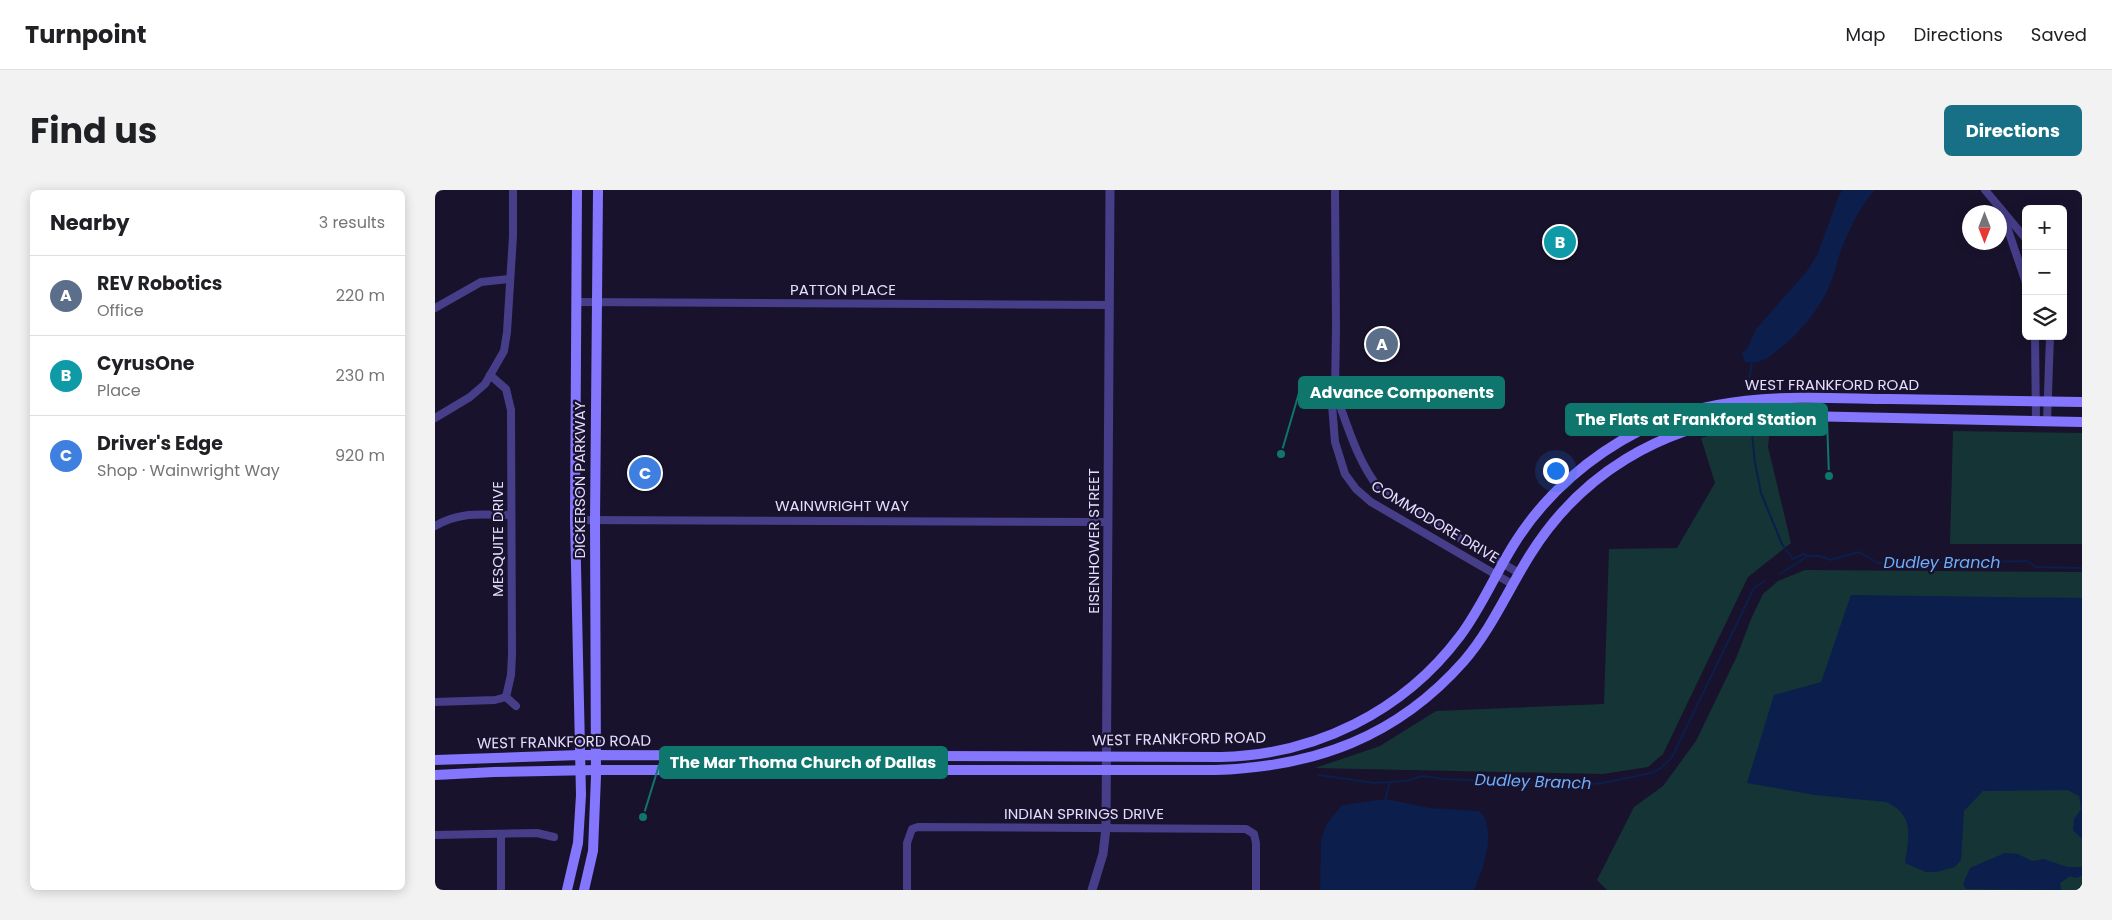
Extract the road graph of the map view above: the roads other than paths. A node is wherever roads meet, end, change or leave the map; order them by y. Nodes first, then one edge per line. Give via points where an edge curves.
1 (513, 190) edge
2 (577, 190) edge
3 (598, 190) edge
4 (1110, 190) edge
5 (1335, 190) edge
6 (1985, 190) edge
7 (1998, 205) edge
8 (2007, 216) edge
9 (2007, 227) edge
10 (2022, 234) edge
11 (2022, 271) edge
12 (509, 279) junction
13 (576, 302) junction
14 (596, 302) junction
15 (1109, 305) junction
16 (435, 308) edge
17 (2035, 340) edge
18 (2050, 340) edge
19 (490, 375) junction
20 (1335, 392) junction
21 (2035, 401) junction
22 (2048, 402) junction
23 (2082, 402) edge
24 (435, 418) edge
25 (2041, 422) junction
26 (2082, 422) edge
27 (1351, 436) junction
28 (1335, 442) junction
29 (1380, 490) junction
30 (1371, 502) junction
31 (511, 515) junction
32 (575, 520) junction
33 (595, 520) junction
34 (1108, 522) junction
35 (435, 526) edge
36 (1503, 565) junction
37 (1519, 573) junction
38 (1497, 575) junction
39 (1512, 584) junction
40 (507, 697) junction
41 (435, 702) edge
42 (516, 706) dead end
43 (580, 755) junction
44 (596, 755) junction
45 (1107, 756) junction
46 (435, 760) edge
47 (596, 770) junction
48 (580, 771) junction
49 (1107, 771) junction
50 (435, 775) edge
51 (1106, 828) junction
52 (501, 834) junction
53 (435, 835) edge
54 (554, 837) dead end
55 (501, 890) edge
56 (567, 890) edge
57 (584, 890) edge
58 (907, 890) edge
59 (1092, 890) edge
60 (1256, 890) edge

1 - 12 street
2 - 13 main road, DICKERSON PARKWAY
3 - 14 main road, DICKERSON PARKWAY
4 - 15 street, EISENHOWER STREET
5 - 20 street, COMMODORE DRIVE
6 - 7 street
8 - 10 street
9 - 11 street
12 - 16 street via 481,282
12 - 19 street via 506,342
13 - 14 street, PATTON PLACE
13 - 32 main road, DICKERSON PARKWAY
14 - 15 street, PATTON PLACE
14 - 33 main road, DICKERSON PARKWAY
15 - 34 street, EISENHOWER STREET
17 - 21 street
18 - 22 street
19 - 24 street via 471,397
19 - 31 street, MESQUITE DRIVE via 507,389 509,397
20 - 27 street, COMMODORE DRIVE
20 - 28 street, COMMODORE DRIVE via 1332,405
21 - 22 main road, WEST FRANKFORD ROAD
21 - 25 street
21 - 36 main road, WEST FRANKFORD ROAD via 1765,398 1682,412 1618,442 1568,480 1533,518
22 - 23 main road, WEST FRANKFORD ROAD
22 - 25 street
25 - 26 main road, WEST FRANKFORD ROAD
25 - 37 main road, WEST FRANKFORD ROAD via 1753,416 1710,423 1642,449 1605,473 1576,497 1544,533
27 - 28 street
27 - 29 street, COMMODORE DRIVE
28 - 30 street, COMMODORE DRIVE via 1345,474
29 - 30 street
29 - 36 street, COMMODORE DRIVE
30 - 38 street, COMMODORE DRIVE
31 - 35 street via 454,516
31 - 40 street, MESQUITE DRIVE via 512,654
32 - 33 street, WAINWRIGHT WAY
32 - 43 main road, DICKERSON PARKWAY
33 - 34 street, WAINWRIGHT WAY
33 - 44 main road, DICKERSON PARKWAY
34 - 45 street, EISENHOWER STREET
36 - 37 street, COMMODORE DRIVE
36 - 38 main road, WEST FRANKFORD ROAD
37 - 39 main road, WEST FRANKFORD ROAD
38 - 39 street, COMMODORE DRIVE
38 - 45 main road, WEST FRANKFORD ROAD via 1460,636 1426,675 1360,723 1314,742 1272,753 1246,756
39 - 49 main road, WEST FRANKFORD ROAD via 1489,626 1465,660 1430,695 1374,734 1286,764 1244,769
40 - 41 street
40 - 42 street
43 - 44 main road, WEST FRANKFORD ROAD
43 - 46 main road, WEST FRANKFORD ROAD
43 - 48 main road, DICKERSON PARKWAY
44 - 45 main road, WEST FRANKFORD ROAD
44 - 47 main road, DICKERSON PARKWAY
45 - 49 street, EISENHOWER STREET
47 - 48 main road, WEST FRANKFORD ROAD
47 - 49 main road, WEST FRANKFORD ROAD
47 - 57 main road, DICKERSON PARKWAY via 593,851
48 - 50 main road, WEST FRANKFORD ROAD
48 - 56 main road, DICKERSON PARKWAY via 578,843
49 - 51 street, EISENHOWER STREET
51 - 58 street, INDIAN SPRINGS DRIVE via 918,827 912,829 907,843
51 - 59 street, EISENHOWER STREET via 1103,854
51 - 60 street, INDIAN SPRINGS DRIVE via 1246,829 1254,834 1256,843
52 - 53 street
52 - 54 street via 537,833
52 - 55 street

